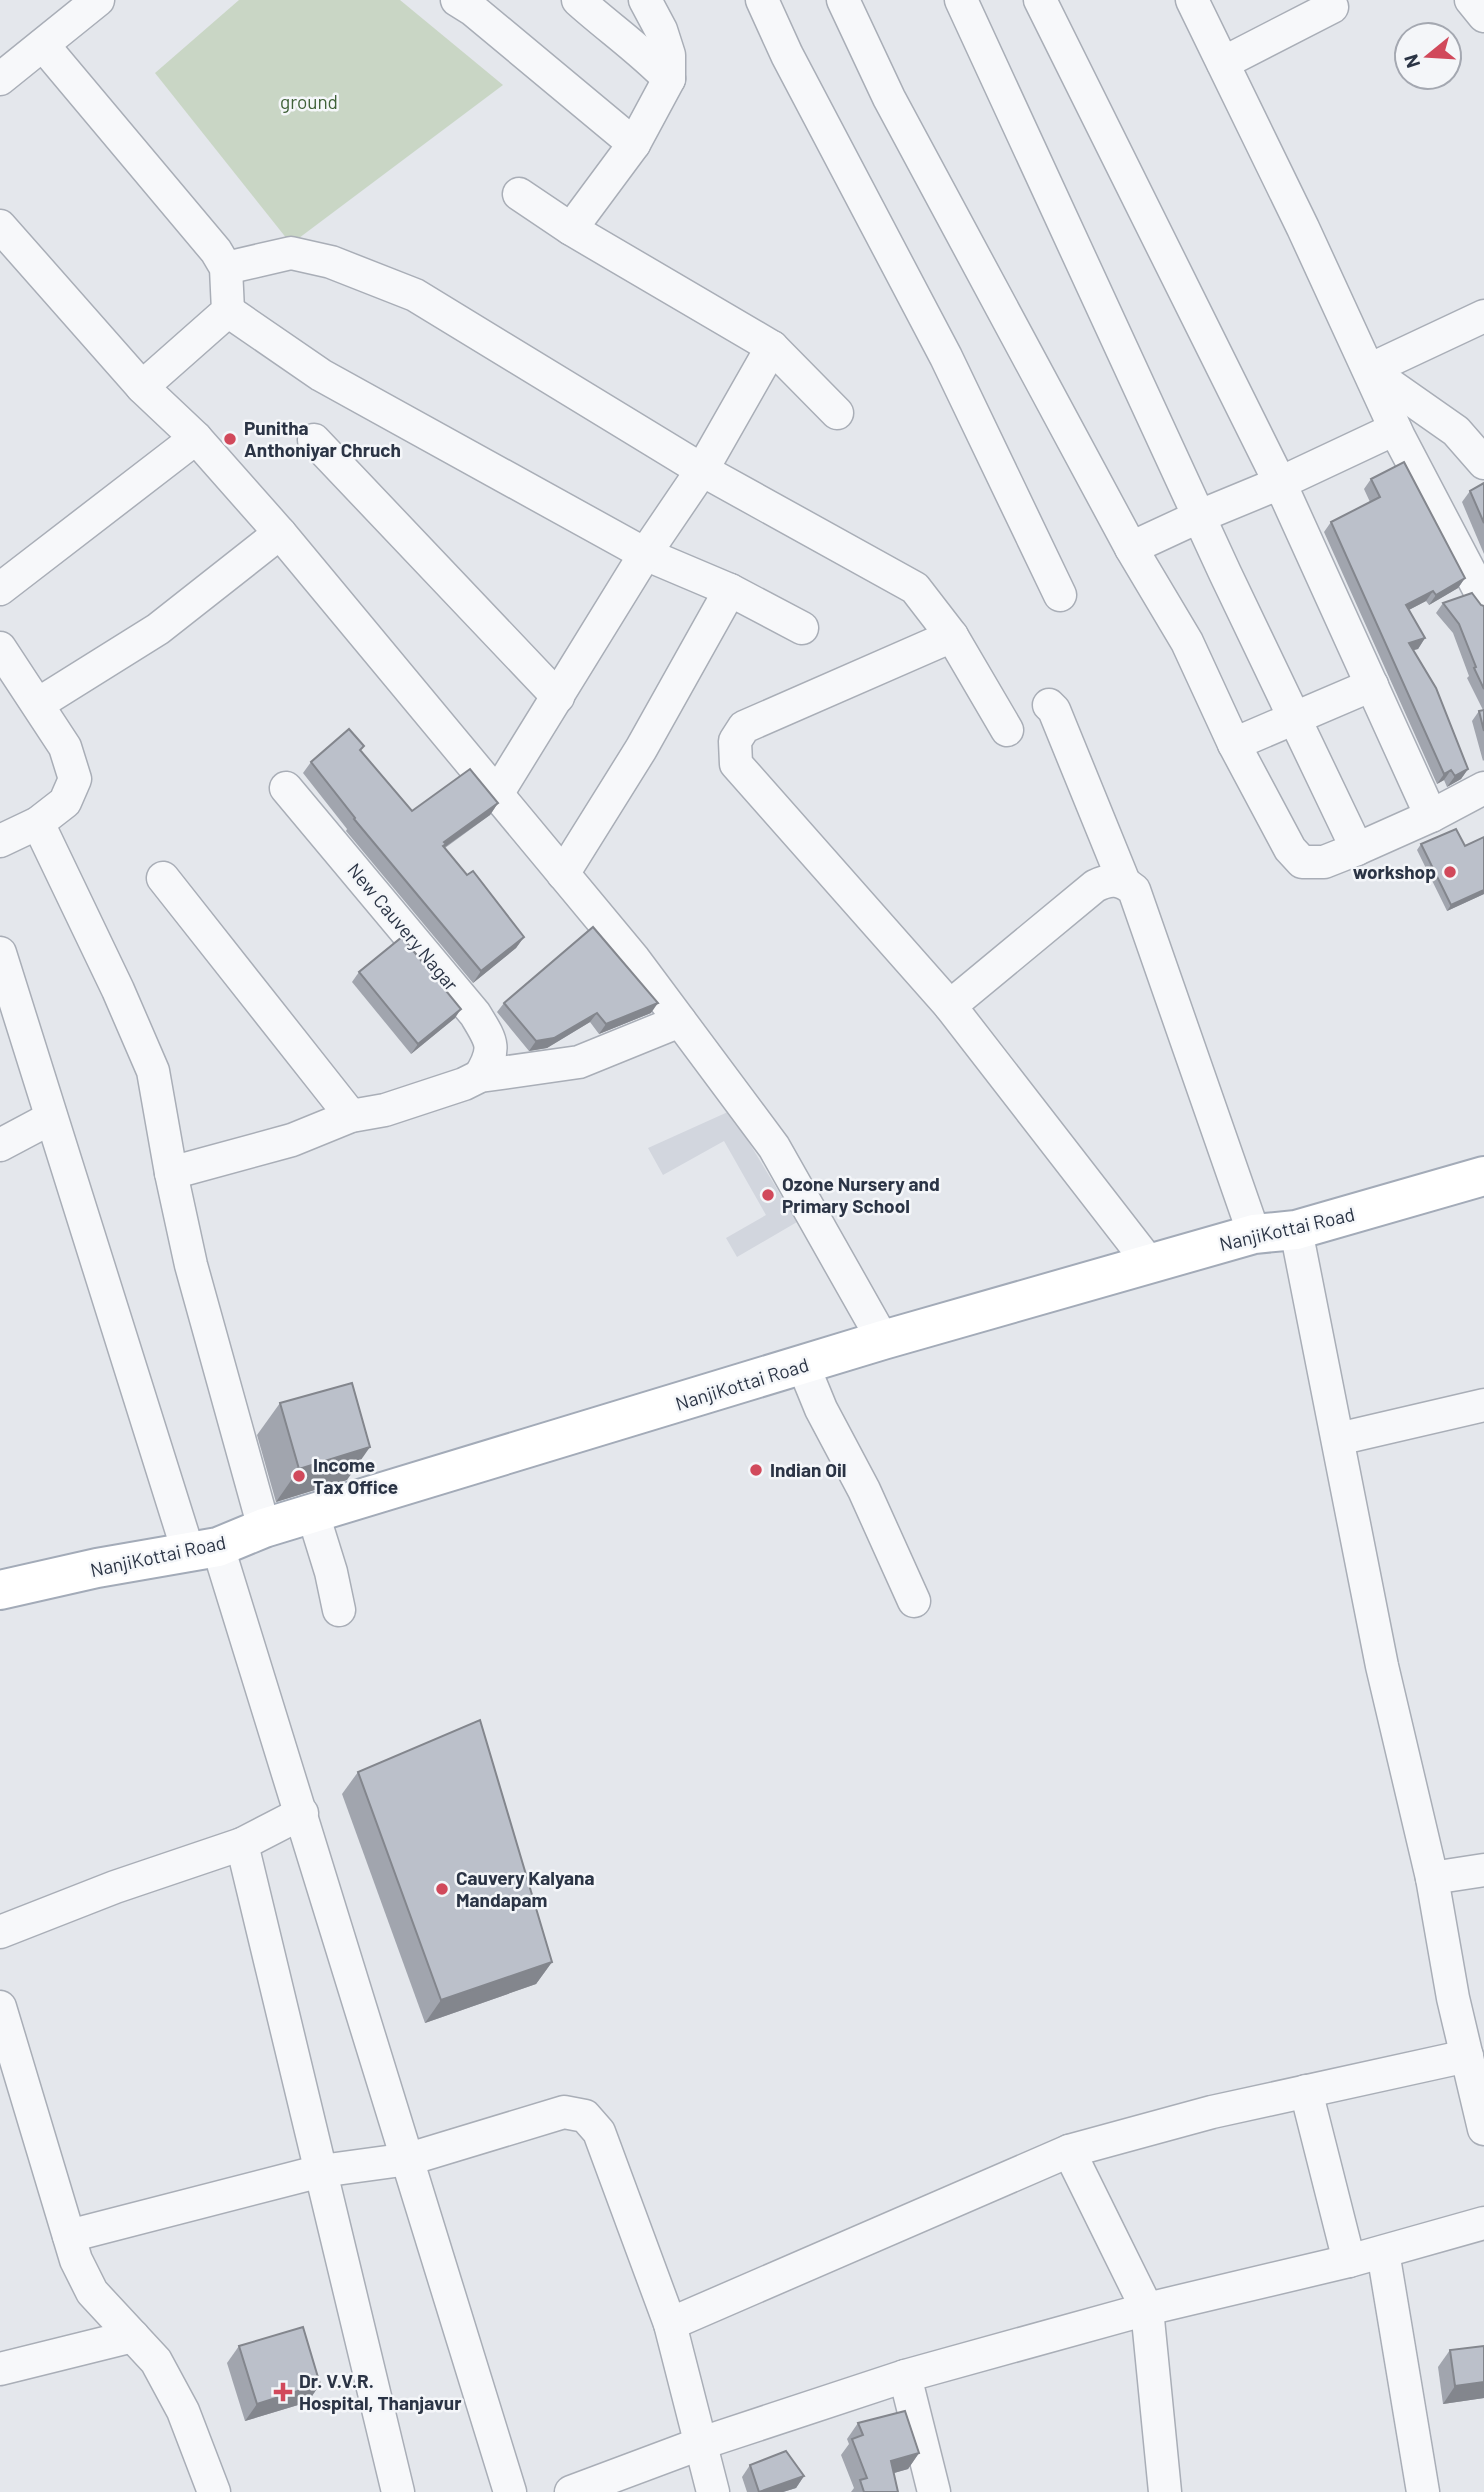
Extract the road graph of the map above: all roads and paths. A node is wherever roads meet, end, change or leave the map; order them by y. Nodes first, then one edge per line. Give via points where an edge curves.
1 (98, 0) edge
2 (457, 0) edge
3 (578, 0) edge
4 (645, 0) edge
5 (762, 0) edge
6 (843, 0) edge
7 (961, 0) edge
8 (1040, 0) edge
9 (1192, 0) edge
10 (1471, 0) edge
11 (1332, 7) dead end
12 (1484, 16) edge
13 (43, 45) junction
14 (1223, 63) junction
15 (0, 79) edge
16 (669, 79) junction
17 (634, 144) junction
18 (519, 194) dead end
19 (0, 226) edge
20 (571, 229) junction
21 (226, 268) junction
22 (228, 311) junction
23 (1484, 316) edge
24 (772, 347) junction
25 (1369, 370) junction
26 (142, 387) junction
27 (837, 413) dead end
28 (1395, 429) junction
29 (196, 438) junction
30 (314, 439) dead end
31 (1484, 463) edge
32 (702, 470) junction
33 (1280, 483) junction
34 (1200, 516) junction
35 (280, 533) junction
36 (1131, 548) junction
37 (645, 554) junction
38 (0, 589) edge
39 (730, 590) junction
40 (1060, 596) dead end
41 (1484, 599) edge
42 (802, 628) dead end
43 (952, 636) junction
44 (0, 649) edge
45 (1372, 685) junction
46 (558, 697) junction
47 (38, 704) junction
48 (1049, 705) dead end
49 (1295, 719) junction
50 (1007, 730) dead end
51 (1234, 744) junction
52 (286, 788) dead end
53 (1484, 788) edge
54 (497, 793) junction
55 (1431, 816) junction
56 (38, 823) junction
57 (0, 841) edge
58 (1357, 849) junction
59 (563, 874) junction
60 (163, 878) dead end
61 (1124, 882) junction
62 (0, 953) edge
63 (950, 1006) junction
64 (680, 1021) junction
65 (480, 1076) junction
66 (351, 1116) junction
67 (51, 1118) junction
68 (0, 1144) edge
69 (171, 1173) junction
70 (1484, 1177) edge
71 (1296, 1230) junction
72 (1254, 1234) junction
73 (1150, 1264) junction
74 (883, 1340) junction
75 (803, 1365) junction
76 (1484, 1405) edge
77 (1338, 1439) junction
78 (313, 1514) junction
79 (264, 1528) junction
80 (203, 1549) junction
81 (0, 1590) edge
82 (914, 1601) dead end
83 (339, 1609) dead end
84 (302, 1812) junction
85 (242, 1844) junction
86 (1484, 1870) edge
87 (1432, 1878) junction
88 (0, 1932) edge
89 (0, 2007) edge
90 (1467, 2056) junction
91 (1306, 2091) junction
92 (1484, 2129) edge
93 (1069, 2151) junction
94 (409, 2159) junction
95 (320, 2171) junction
96 (1484, 2223) edge
97 (69, 2236) junction
98 (1382, 2252) junction
99 (1349, 2261) junction
100 (1147, 2309) junction
101 (670, 2324) junction
102 (133, 2336) junction
103 (0, 2370) edge
104 (905, 2376) junction
105 (702, 2443) junction
106 (214, 2492) edge
107 (398, 2492) edge
108 (510, 2492) edge
109 (571, 2492) edge
110 (713, 2492) edge
111 (934, 2492) edge
112 (1165, 2492) edge
113 (1423, 2492) edge

1 - 13 street
2 - 17 street
3 - 16 street via 644,52
4 - 16 street via 670,55
5 - 40 street via 946,357
6 - 36 street via 890,97
7 - 34 street
8 - 33 street
9 - 14 street
10 - 12 street
11 - 14 street
13 - 15 street
13 - 21 street
14 - 25 street
16 - 17 street
17 - 20 street
18 - 20 street
19 - 26 street
20 - 24 street
21 - 22 street
21 - 32 street via 291,253 331,262 415,295
22 - 26 street
22 - 37 street via 321,375
23 - 25 street
24 - 27 street
24 - 32 street
25 - 28 street
25 - 31 street via 1456,431
26 - 29 street
28 - 33 street
28 - 41 street
29 - 35 street
29 - 38 street
30 - 46 street
32 - 37 street
32 - 43 street via 915,588
33 - 34 street
33 - 45 street
34 - 36 street
34 - 49 street
35 - 47 street via 158,629
35 - 54 street
36 - 51 street via 1186,642
37 - 39 street
37 - 46 street
39 - 42 street
39 - 59 street via 641,749
43 - 50 street
43 - 63 street via 744,727 735,741 736,764
44 - 47 street
45 - 49 street
45 - 55 street
46 - 54 street
47 - 56 street via 65,747 75,779 65,802
48 - 61 street
49 - 51 street
49 - 58 street
51 - 58 street via 1290,849 1302,862 1324,862
52 - 65 street, New Cauvery Nagar via 475,1014 489,1036 491,1057
53 - 55 street
54 - 59 street
55 - 58 street
56 - 57 street
56 - 69 street via 153,1071
59 - 64 street
60 - 66 street
61 - 63 street via 1108,879 1095,886
61 - 72 street via 1134,890
62 - 67 street
63 - 73 street
64 - 65 street via 579,1062
64 - 74 street via 774,1147
65 - 66 street via 384,1110
66 - 69 street via 292,1140
67 - 68 street
67 - 80 street
69 - 79 street via 191,1265
70 - 71 main road, NanjiKottai Road
71 - 72 main road, NanjiKottai Road
71 - 77 street
72 - 73 main road, NanjiKottai Road
73 - 74 main road, NanjiKottai Road
74 - 75 main road, NanjiKottai Road
75 - 78 main road, NanjiKottai Road
75 - 82 street
76 - 77 street
77 - 87 street via 1382,1665
78 - 79 main road, NanjiKottai Road
78 - 83 street
79 - 80 main road, NanjiKottai Road
80 - 81 main road, NanjiKottai Road
80 - 84 street
84 - 85 street
84 - 94 street
85 - 88 street
85 - 95 street
86 - 87 street
87 - 90 street
89 - 97 street
90 - 91 street
90 - 92 street
91 - 93 street
91 - 99 street
93 - 100 street
93 - 101 street
94 - 95 street
94 - 101 street via 564,2112 584,2116 599,2132
94 - 108 street
95 - 97 street
95 - 107 street
96 - 98 street
97 - 102 street via 92,2292
98 - 99 street
98 - 113 street
99 - 100 street
100 - 104 street
100 - 112 street
101 - 105 street
102 - 103 street
102 - 106 street via 156,2361 183,2411
104 - 105 street
104 - 111 street
105 - 109 street
105 - 110 street

